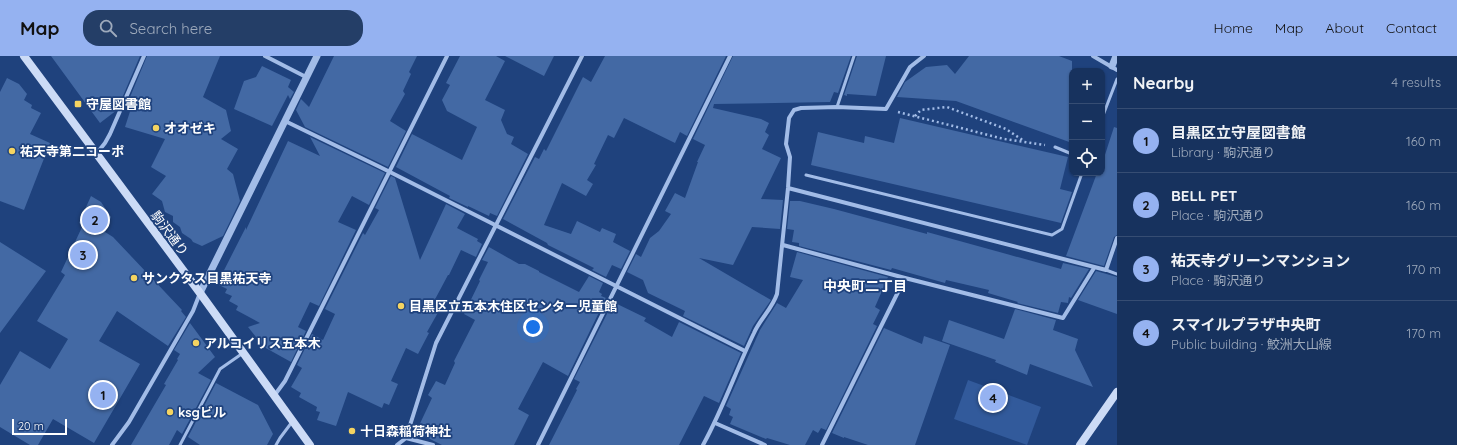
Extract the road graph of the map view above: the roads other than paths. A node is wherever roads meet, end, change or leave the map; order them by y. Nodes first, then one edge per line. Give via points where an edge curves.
1 (24, 56) edge
2 (144, 56) edge
3 (265, 56) edge
4 (317, 56) edge
5 (447, 56) edge
6 (582, 56) edge
7 (730, 56) edge
8 (854, 56) edge
9 (924, 56) edge
10 (1093, 56) edge
11 (1116, 56) edge
12 (1114, 68) edge
13 (306, 77) junction
14 (1117, 79) edge
15 (837, 107) junction
16 (1105, 110) edge
17 (284, 120) junction
18 (1055, 147) road end
19 (1069, 153) edge
20 (96, 154) junction
21 (389, 172) junction
22 (806, 174) dead end
23 (1081, 176) edge
24 (788, 188) junction
25 (496, 226) junction
26 (1117, 238) edge
27 (783, 245) junction
28 (1094, 268) junction
29 (1106, 270) junction
30 (1117, 274) edge
31 (905, 278) junction
32 (616, 286) junction
33 (200, 293) junction
34 (745, 351) junction
35 (243, 353) junction
36 (1117, 392) edge
37 (274, 396) junction
38 (293, 422) junction
39 (715, 424) junction
40 (406, 438) junction
41 (112, 445) edge
42 (180, 445) edge
43 (276, 445) edge
44 (310, 445) edge
45 (397, 445) edge
46 (432, 445) edge
47 (538, 445) edge
48 (703, 445) edge
49 (765, 445) edge
50 (822, 445) edge
51 (1080, 445) edge

1 - 20 main road, 駒沢通り
2 - 20 street via 110,134
3 - 13 street
4 - 13 street
5 - 21 street
6 - 25 street
7 - 32 street
8 - 15 lane
9 - 15 street via 910,68 886,109
10 - 12 street
11 - 12 street
13 - 17 street
14 - 16 lane
15 - 24 street via 801,108 794,110 789,118 786,144 790,157
17 - 21 street
17 - 33 street
18 - 19 lane
20 - 33 main road, 駒沢通り
21 - 25 street
21 - 37 street via 285,381
22 - 23 lane via 1052,235 1062,229
24 - 27 street
24 - 28 street
25 - 32 street
25 - 40 street via 436,343
26 - 29 street
27 - 31 street
27 - 34 street via 774,304
28 - 29 street
28 - 31 street via 1063,318
29 - 30 lane
31 - 50 street
32 - 34 street
32 - 47 street
33 - 35 main road, 駒沢通り
33 - 41 street via 193,311 130,422
34 - 39 street
35 - 37 main road, 駒沢通り
35 - 42 lane via 220,369
36 - 51 main road
37 - 38 main road, 駒沢通り
38 - 43 lane
38 - 44 main road, 駒沢通り
39 - 48 street
39 - 49 street
40 - 45 street
40 - 46 street

